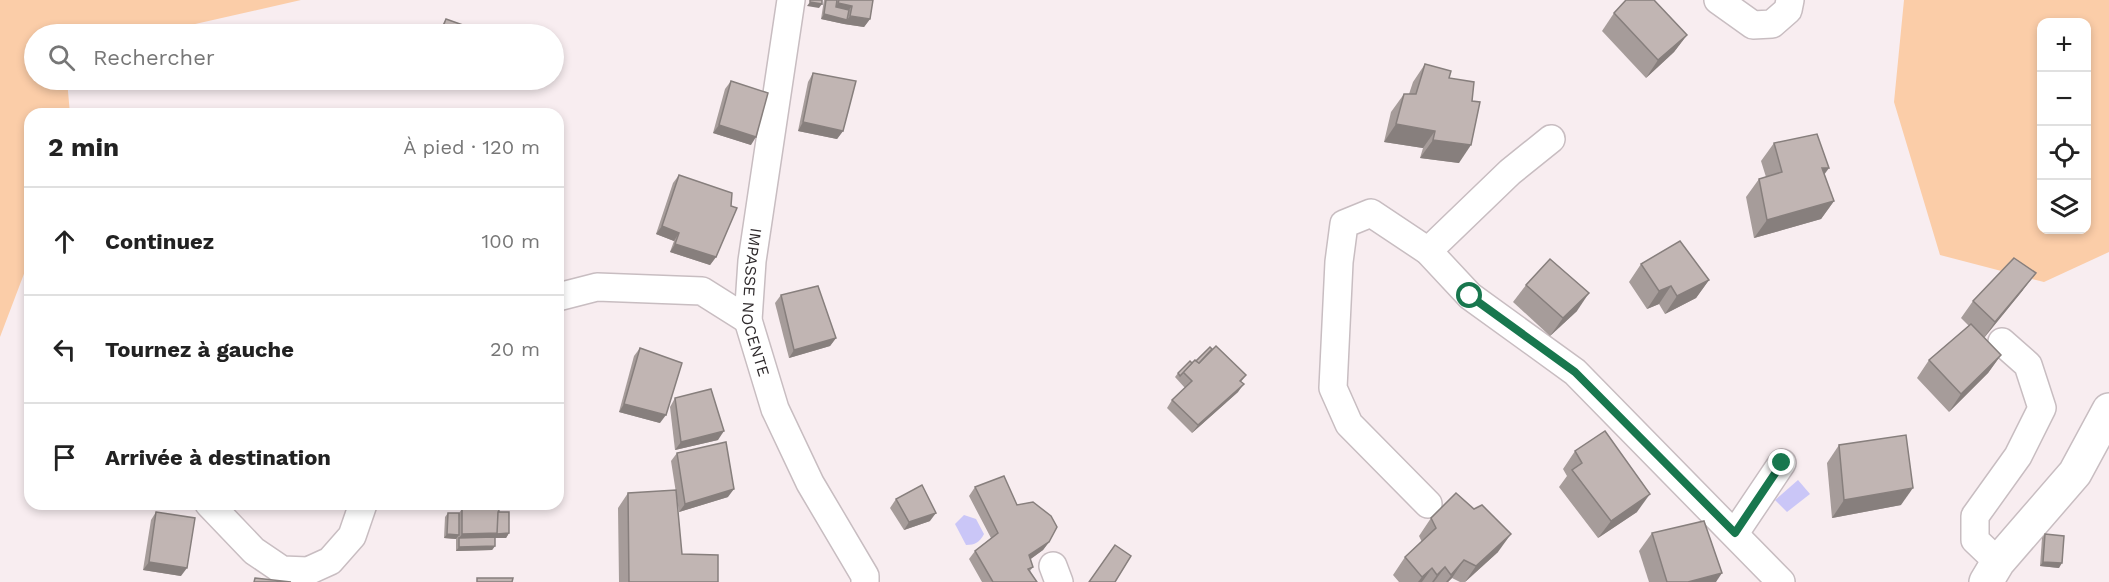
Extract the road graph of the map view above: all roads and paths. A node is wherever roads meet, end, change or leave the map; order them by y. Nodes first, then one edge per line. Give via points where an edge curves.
1 (791, 0) edge
2 (1718, 0) edge
3 (1790, 0) edge
4 (1551, 139) dead end
5 (1428, 251) junction
6 (564, 295) edge
7 (748, 320) junction
8 (2002, 342) edge
9 (2109, 410) edge
10 (1782, 463) dead end
11 (1428, 504) dead end
12 (215, 510) edge
13 (361, 510) edge
14 (1735, 533) junction
15 (1992, 572) edge
16 (865, 582) edge
17 (1781, 582) edge

1 - 7 street, IMPASSE NOCENTE via 752,261
2 - 3 street via 1753,25 1772,24 1788,10
4 - 5 street via 1510,172
5 - 11 street via 1371,213 1344,224 1333,388 1349,424
5 - 14 street via 1470,296 1575,372
6 - 7 street via 597,287 702,291
7 - 16 street, IMPASSE NOCENTE via 775,409 810,483
8 - 15 street via 2028,365 2042,408 2018,456 1975,516 1975,540
9 - 15 main road via 2075,473
10 - 14 street
12 - 13 street via 254,551 282,570 308,571 330,561 352,536
14 - 17 street

